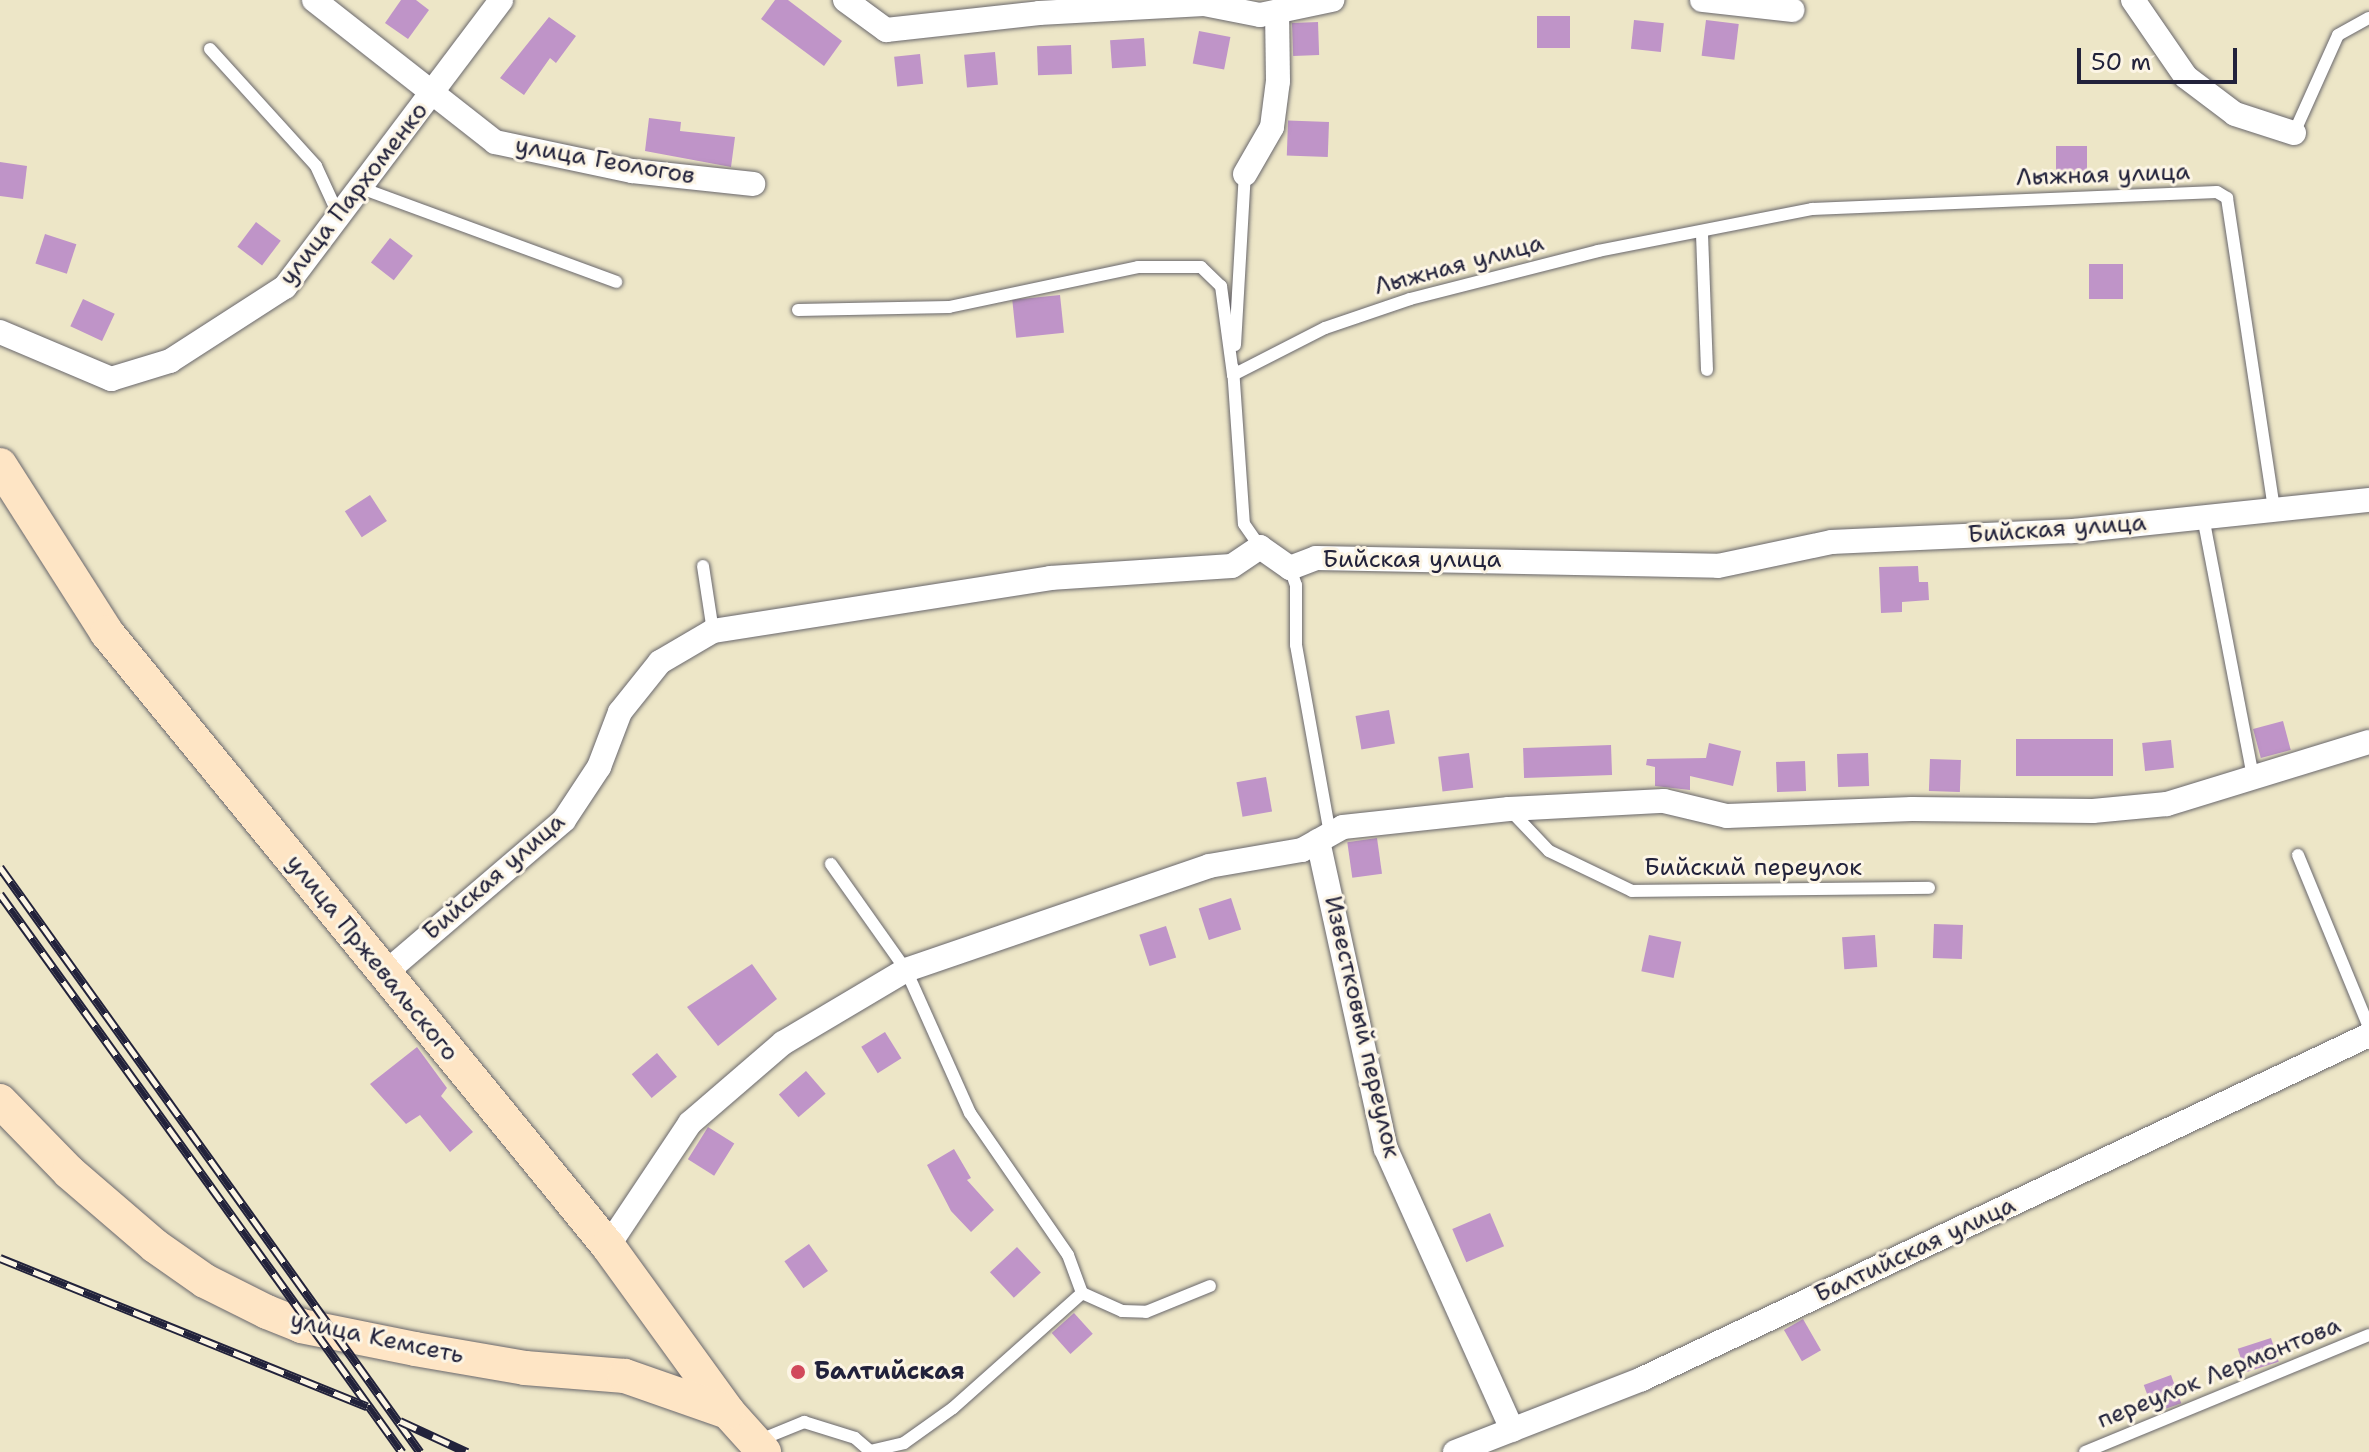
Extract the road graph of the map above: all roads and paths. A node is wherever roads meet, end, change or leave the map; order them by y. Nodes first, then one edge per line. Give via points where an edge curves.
1 (314, 0) edge
2 (501, 0) edge
3 (845, 0) edge
4 (1332, 0) edge
5 (1702, 0) edge
6 (2133, 0) edge
7 (1055, 6) edge
8 (1792, 10) dead end
9 (1277, 12) junction
10 (2369, 18) edge
11 (210, 49) dead end
12 (434, 90) junction
13 (2294, 133) joint
14 (1245, 174) joint
15 (753, 184) dead end
16 (361, 188) junction
17 (339, 216) junction
18 (1702, 234) junction
19 (616, 282) dead end
20 (798, 310) dead end
21 (0, 332) edge
22 (1707, 370) dead end
23 (1233, 375) junction
24 (0, 465) edge
25 (2369, 500) edge
26 (2274, 510) junction
27 (2203, 517) junction
28 (1260, 547) junction
29 (703, 566) dead end
30 (1290, 568) junction
31 (713, 631) junction
32 (2369, 742) edge
33 (2253, 777) junction
34 (1509, 809) junction
35 (1324, 838) junction
36 (2298, 855) dead end
37 (831, 864) dead end
38 (1929, 888) dead end
39 (906, 970) junction
40 (385, 973) junction
41 (2369, 1027) edge
42 (2369, 1035) edge
43 (0, 1101) edge
44 (608, 1246) junction
45 (1210, 1286) dead end
46 (1082, 1293) junction
47 (2369, 1335) edge
48 (728, 1412) junction
49 (1503, 1439) edge
50 (760, 1447) edge
51 (1455, 1452) edge
52 (2085, 1452) edge

1 - 12 street, улица Геологов
2 - 12 street, улица Пархоменко
3 - 7 street via 886,30
4 - 9 street
5 - 8 street
6 - 13 street via 2186,77 2235,114
7 - 9 street via 1204,4 1260,15
9 - 14 street via 1272,127
10 - 13 lane via 2338,35
11 - 17 lane via 316,166
12 - 15 street, улица Геологов via 495,142 632,171
12 - 16 street, улица Пархоменко
14 - 23 lane
16 - 17 street, улица Пархоменко
16 - 19 lane
17 - 21 street, улица Пархоменко via 285,287 170,361 111,379
18 - 22 lane
18 - 23 lane, Лыжная улица via 1598,251 1410,299 1325,328
18 - 26 lane, Лыжная улица via 1812,209 2217,192 2227,198
20 - 23 lane via 949,307 1138,267 1201,267 1221,286
23 - 28 lane via 1244,524
24 - 40 street, улица Пржевальского via 107,633
25 - 26 street, Бийская улица
26 - 27 street, Бийская улица
27 - 30 street, Бийская улица via 2073,531 1832,542 1718,566 1316,558
27 - 33 lane
28 - 30 street, Бийская улица
28 - 31 street, Бийская улица via 1232,566 1050,578
29 - 31 lane
30 - 35 lane, Известковый переулок
31 - 40 street, Бийская улица via 660,662 620,712 599,767 564,820
32 - 33 street
33 - 34 street via 2167,804 2093,811 1912,809 1727,816 1664,801
34 - 35 street via 1343,827
34 - 38 lane, Бийский переулок via 1549,851 1632,891
35 - 39 street via 1302,850 1209,866
35 - 49 street, Известковый переулок via 1386,1149
36 - 41 lane
37 - 39 lane
39 - 44 street via 783,1043 690,1123
39 - 46 lane via 970,1113 1068,1255
40 - 44 street, улица Пржевальского
42 - 49 street, Балтийская улица via 1642,1379
43 - 48 street, улица Кемсеть via 69,1172 155,1246 205,1281 267,1312 301,1326 525,1368 625,1376
44 - 48 street, улица Пржевальского
45 - 46 lane via 1146,1312 1122,1311
46 - 50 lane, улица Пржевальского via 953,1408 904,1443 870,1451 855,1438 804,1422
47 - 52 lane, переулок Лермонтова
48 - 50 street, улица Пржевальского
49 - 51 street, Балтийская улица

